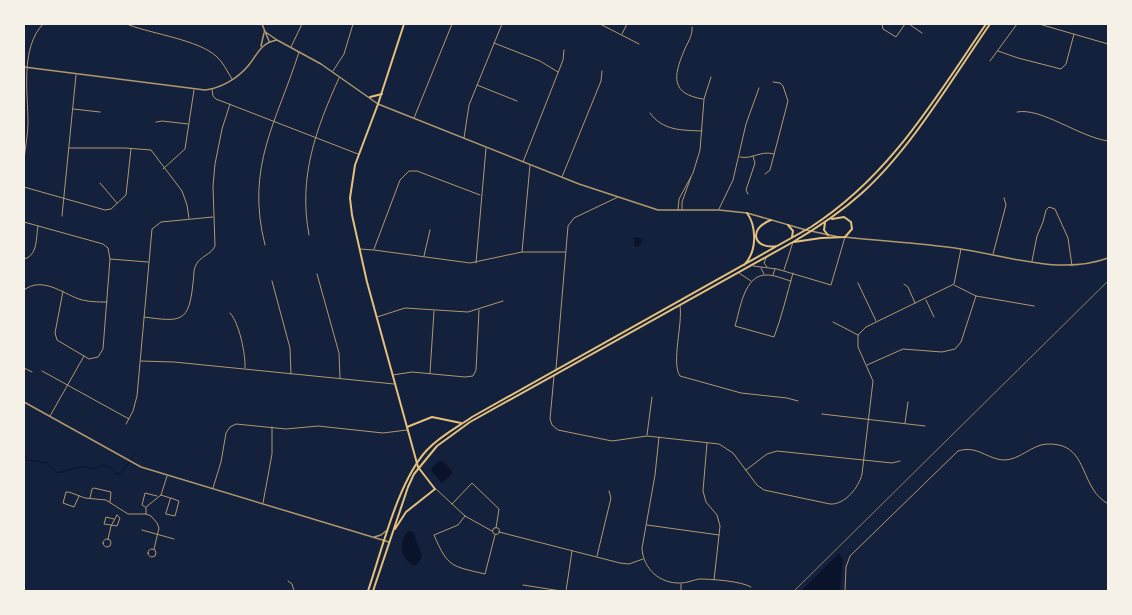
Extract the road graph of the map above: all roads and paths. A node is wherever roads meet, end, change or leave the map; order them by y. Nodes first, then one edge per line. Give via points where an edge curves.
1 (43, 24) edge
2 (262, 24) edge
3 (302, 24) edge
4 (353, 24) edge
5 (404, 24) edge
6 (452, 24) edge
7 (502, 24) edge
8 (600, 24) edge
9 (627, 24) edge
10 (882, 24) edge
11 (905, 24) edge
12 (909, 24) edge
13 (990, 24) edge
14 (1017, 24) edge
15 (1039, 24) edge
16 (129, 25) dead end
17 (984, 25) edge
18 (692, 27) dead end
19 (264, 31) junction
20 (922, 33) dead end
21 (1074, 34) junction
22 (622, 35) junction
23 (277, 40) junction
24 (269, 42) junction
25 (494, 43) junction
26 (639, 44) dead end
27 (1108, 44) edge
28 (261, 46) junction
29 (290, 47) junction
30 (564, 50) dead end
31 (299, 51) junction
32 (998, 51) junction
33 (990, 61) dead end
34 (24, 67) edge
35 (28, 68) junction
36 (332, 72) junction
37 (558, 72) junction
38 (602, 72) dead end
39 (76, 74) junction
40 (339, 77) junction
41 (711, 77) dead end
42 (233, 79) junction
43 (772, 82) dead end
44 (477, 85) junction
45 (759, 88) dead end
46 (194, 90) junction
47 (212, 90) junction
48 (382, 94) junction
49 (370, 97) junction
50 (704, 99) junction
51 (517, 101) dead end
52 (24, 102) edge
53 (27, 102) junction
54 (230, 104) junction
55 (378, 104) junction
56 (73, 109) junction
57 (100, 112) dead end
58 (1017, 112) dead end
59 (650, 113) dead end
60 (414, 119) junction
61 (273, 121) junction
62 (156, 122) dead end
63 (189, 124) junction
64 (702, 131) junction
65 (24, 133) edge
66 (27, 133) junction
67 (316, 137) junction
68 (464, 139) junction
69 (1108, 141) edge
70 (69, 148) junction
71 (131, 148) junction
72 (486, 148) junction
73 (358, 154) junction
74 (774, 154) junction
75 (752, 156) junction
76 (740, 157) junction
77 (24, 160) edge
78 (523, 162) junction
79 (530, 165) junction
80 (163, 169) junction
81 (765, 174) dead end
82 (691, 176) junction
83 (562, 178) junction
84 (100, 183) dead end
85 (24, 187) edge
86 (748, 194) dead end
87 (480, 196) junction
88 (618, 197) junction
89 (1004, 198) dead end
90 (63, 199) junction
91 (118, 204) junction
92 (719, 210) junction
93 (678, 211) junction
94 (682, 211) junction
95 (747, 213) junction
96 (62, 216) dead end
97 (213, 217) junction
98 (189, 219) junction
99 (830, 219) junction
100 (771, 220) junction
101 (24, 222) edge
102 (825, 222) junction
103 (38, 225) junction
104 (788, 225) junction
105 (430, 230) dead end
106 (806, 230) junction
107 (811, 231) junction
108 (309, 234) dead end
109 (828, 235) junction
110 (845, 237) junction
111 (792, 239) junction
112 (793, 242) junction
113 (265, 244) dead end
114 (780, 245) junction
115 (359, 249) junction
116 (961, 249) junction
117 (374, 250) junction
118 (522, 252) junction
119 (565, 252) junction
120 (993, 254) junction
121 (424, 257) junction
122 (766, 257) junction
123 (1108, 258) edge
124 (24, 259) edge
125 (110, 259) junction
126 (1032, 261) junction
127 (149, 262) junction
128 (476, 263) junction
129 (750, 266) junction
130 (1072, 266) junction
131 (740, 268) junction
132 (760, 268) junction
133 (768, 268) junction
134 (775, 268) junction
135 (784, 270) junction
136 (738, 272) junction
137 (793, 273) junction
138 (317, 274) dead end
139 (764, 275) junction
140 (773, 276) junction
141 (272, 280) dead end
142 (791, 281) junction
143 (752, 282) junction
144 (858, 283) dead end
145 (904, 284) dead end
146 (954, 284) junction
147 (24, 290) edge
148 (63, 290) junction
149 (976, 296) junction
150 (926, 299) junction
151 (503, 301) dead end
152 (107, 302) junction
153 (916, 303) junction
154 (680, 306) junction
155 (1034, 306) dead end
156 (434, 310) junction
157 (479, 310) junction
158 (230, 312) dead end
159 (144, 317) junction
160 (376, 317) junction
161 (934, 317) dead end
162 (833, 322) dead end
163 (876, 322) junction
164 (858, 335) junction
165 (84, 356) junction
166 (140, 361) junction
167 (867, 365) junction
168 (24, 368) edge
169 (245, 369) junction
170 (42, 371) dead end
171 (556, 371) junction
172 (32, 372) dead end
173 (291, 374) junction
174 (430, 374) junction
175 (393, 376) junction
176 (554, 376) junction
177 (340, 379) junction
178 (395, 384) junction
179 (67, 386) junction
180 (652, 397) dead end
181 (798, 401) dead end
182 (24, 402) edge
183 (908, 402) dead end
184 (822, 414) dead end
185 (50, 417) junction
186 (869, 419) junction
187 (129, 420) junction
188 (465, 422) junction
189 (126, 424) dead end
190 (905, 424) junction
191 (925, 426) dead end
192 (272, 427) junction
193 (407, 428) junction
194 (647, 436) junction
195 (659, 437) junction
196 (708, 442) junction
197 (864, 460) junction
198 (900, 461) dead end
199 (416, 462) junction
200 (418, 467) junction
201 (746, 470) junction
202 (167, 475) junction
203 (213, 489) junction
204 (435, 489) junction
205 (609, 491) dead end
206 (161, 495) junction
207 (79, 496) junction
208 (158, 496) junction
209 (171, 498) junction
210 (90, 499) junction
211 (110, 502) junction
212 (263, 504) junction
213 (452, 504) junction
214 (1108, 504) edge
215 (146, 507) junction
216 (146, 514) junction
217 (465, 516) junction
218 (114, 519) junction
219 (646, 524) junction
220 (111, 526) junction
221 (389, 528) junction
222 (496, 528) junction
223 (142, 530) dead end
224 (492, 530) junction
225 (499, 532) junction
226 (392, 533) junction
227 (157, 534) junction
228 (495, 535) junction
229 (719, 535) junction
230 (372, 537) junction
231 (108, 539) junction
232 (174, 539) dead end
233 (385, 541) junction
234 (389, 542) junction
235 (154, 549) junction
236 (572, 551) junction
237 (597, 557) junction
238 (644, 560) junction
239 (288, 580) dead end
240 (714, 580) junction
241 (681, 583) junction
242 (523, 585) dead end
243 (751, 587) dead end
244 (294, 591) edge
245 (368, 591) edge
246 (373, 591) edge
247 (561, 591) edge
248 (566, 591) edge
249 (681, 591) edge
250 (845, 591) edge

1 - 35 street via 31,43
2 - 19 street
3 - 29 street
4 - 36 street via 344,54
5 - 48 main road
6 - 60 street
7 - 25 street
8 - 22 street
9 - 22 street
10 - 11 street via 883,29 896,36
12 - 20 street
13 - 99 main road via 897,156 863,193
14 - 32 street
15 - 21 street
16 - 42 street via 172,37 210,52 221,61
17 - 106 main road via 885,165 848,201
18 - 50 street via 678,69 678,85 681,91
19 - 23 street
19 - 24 street
19 - 28 street
21 - 27 street
21 - 32 street via 1066,64 1060,69
22 - 26 street
23 - 24 street
23 - 29 street
24 - 28 street
25 - 37 street via 540,61
25 - 44 street
28 - 42 street via 245,69
29 - 31 street
30 - 37 street via 564,59
31 - 36 street
31 - 61 street
32 - 33 street
34 - 35 street
35 - 39 street
35 - 53 street
36 - 40 street
37 - 78 street
38 - 83 street via 601,81
39 - 46 street
39 - 56 street
40 - 49 street
40 - 67 street
41 - 50 street
42 - 47 street
43 - 74 street via 783,86 788,101
44 - 51 street
44 - 68 street via 468,108
45 - 76 street via 746,124
46 - 47 street
46 - 63 street
47 - 54 street via 215,98
48 - 49 main road
48 - 55 main road
49 - 55 street
50 - 64 street
52 - 53 street
53 - 66 street
54 - 61 street
54 - 97 street via 214,164
55 - 60 street
55 - 73 main road
56 - 57 street
56 - 70 street
58 - 69 street via 1036,113 1082,134
59 - 64 street via 666,128
60 - 68 street
61 - 67 street
61 - 113 street via 264,146 259,178 259,208
62 - 63 street
63 - 80 street via 184,150
64 - 82 street via 700,150
65 - 66 street
66 - 77 street
67 - 73 street
67 - 108 street via 308,160 305,185
68 - 72 street
70 - 71 street
70 - 90 street
71 - 80 street via 152,151
71 - 91 street via 127,193
72 - 78 street
72 - 87 street
73 - 115 main road via 350,198
74 - 75 street via 765,152
74 - 81 street via 770,170
75 - 76 street
75 - 86 street via 755,163 746,190
76 - 92 street
78 - 79 street
79 - 83 street
79 - 118 street
80 - 98 street via 184,195
82 - 93 street via 679,199
82 - 94 street via 682,202
83 - 88 street
84 - 91 street
85 - 90 street
87 - 117 street via 417,171 409,171 400,180
87 - 128 street
88 - 93 street via 658,210
88 - 119 street via 572,220 567,227
89 - 120 street via 1006,205
90 - 91 street via 106,210
90 - 96 street
92 - 94 street
92 - 95 street
93 - 94 street
95 - 100 street
95 - 131 main road via 754,225 752,251 749,259
97 - 98 street
97 - 159 street via 215,246 196,265 192,302 187,312 175,320
98 - 127 street via 161,222 154,226 151,233
99 - 102 main road
99 - 110 main road via 841,217 849,220 852,229
100 - 104 street
100 - 114 main road via 760,225 756,232 757,237 765,246
101 - 103 street
102 - 107 main road
102 - 109 main road via 824,230
103 - 124 street via 34,253
103 - 125 street via 102,244 109,250
104 - 106 street
104 - 111 main road via 793,231
105 - 121 street
106 - 107 street
106 - 111 main road
107 - 109 street
107 - 112 main road
109 - 110 street
110 - 112 main road
110 - 116 street
110 - 137 street via 831,285
111 - 114 main road
112 - 122 main road
112 - 135 street
114 - 131 main road
115 - 117 street
115 - 160 main road
116 - 120 street
116 - 146 street
117 - 121 street
118 - 119 street
118 - 128 street
119 - 171 street
120 - 126 street
121 - 128 street
122 - 129 main road
122 - 133 street via 764,263
123 - 130 street
125 - 127 street
125 - 152 street
126 - 130 street
126 - 130 street via 1037,236 1048,206 1055,209 1068,238
127 - 159 street
129 - 132 street
129 - 136 main road
131 - 171 main road
132 - 133 street
132 - 139 street
133 - 134 street
134 - 135 street
134 - 140 street
135 - 137 street
136 - 143 street
136 - 154 main road
137 - 142 street
138 - 177 street via 339,353
139 - 140 street
139 - 143 street
140 - 142 street
141 - 173 street via 290,348
142 - 143 street via 772,337 735,326 747,288
144 - 163 street
145 - 153 street
146 - 149 street
146 - 150 street
147 - 148 street via 37,285
148 - 152 street via 82,300
148 - 165 street via 56,338 60,343
149 - 155 street
149 - 167 street via 961,342 955,349 942,352 903,349
150 - 153 street
150 - 161 street
151 - 157 street
152 - 165 street via 102,353 93,359
153 - 163 street
154 - 176 main road
154 - 181 street via 677,365 680,376 741,393
156 - 157 street
156 - 160 street via 405,308
156 - 174 street
157 - 174 street via 475,374 469,377
158 - 169 street via 245,358
159 - 166 street
160 - 175 main road
162 - 164 street
163 - 164 street
164 - 167 street via 858,347
165 - 179 street
166 - 169 street
166 - 187 street via 137,401
167 - 186 street via 873,381
168 - 172 street
169 - 173 street
170 - 179 street
171 - 188 main road
173 - 177 street
174 - 175 street via 409,372
175 - 178 main road
176 - 194 street via 550,419 557,430 612,441
176 - 200 main road via 456,432 437,446
177 - 178 street
178 - 193 main road
179 - 185 street
179 - 187 street
180 - 194 street
182 - 185 street
183 - 190 street
184 - 186 street
185 - 202 street via 136,464
186 - 190 street
186 - 197 street
187 - 189 street
188 - 193 main road via 456,423 432,417
188 - 199 main road via 436,441
190 - 191 street
192 - 193 street via 295,429 318,426 387,433
192 - 203 street via 241,424 229,429
192 - 212 street via 272,454
193 - 199 main road
194 - 195 street
195 - 196 street
195 - 219 street
196 - 201 street via 727,448
196 - 229 street via 703,491 706,502 718,518
197 - 198 street via 892,463
197 - 201 street via 777,451 767,454
197 - 201 street via 862,477 856,487 841,502 832,505 768,492 757,485
199 - 200 main road
199 - 221 main road via 403,488
200 - 204 main road
200 - 226 main road
202 - 203 street
202 - 206 street
203 - 212 street
204 - 213 street
204 - 226 main road via 406,512
205 - 237 street via 611,498
206 - 208 street
206 - 209 street
207 - 207 street via 74,508 63,502 68,492
207 - 210 street
208 - 215 street
208 - 215 street via 145,493 142,505
209 - 209 street via 179,501 175,516 166,514
210 - 211 street
210 - 211 street via 94,488 111,492
211 - 216 street via 128,514
212 - 230 street
213 - 217 street
213 - 222 street via 472,483 499,509
214 - 250 street via 1094,492 1077,457 1057,445 1041,445 1005,460 973,449 958,451 850,556 846,567
215 - 216 street
216 - 227 street via 157,523
217 - 224 street
217 - 228 street via 458,525 434,536 444,556 452,565 485,574
218 - 220 street
218 - 220 street via 105,518 104,524
218 - 220 street via 117,515 120,518 118,524
219 - 229 street
219 - 238 street via 642,548
220 - 231 street
221 - 230 street via 381,535
221 - 233 main road
222 - 224 street
222 - 225 street
223 - 227 street
224 - 228 street
225 - 228 street
225 - 236 street
226 - 234 main road
227 - 232 street
227 - 235 street
229 - 240 street
230 - 233 street
231 - 231 street via 111,541 109,547 103,545 104,540
233 - 234 street
233 - 245 main road
234 - 246 main road
235 - 235 street via 154,557 148,556 149,550
236 - 237 street
236 - 248 street
237 - 238 street via 626,564
238 - 241 street via 657,576
239 - 244 street
240 - 241 street
240 - 243 street
241 - 249 street
242 - 247 street

